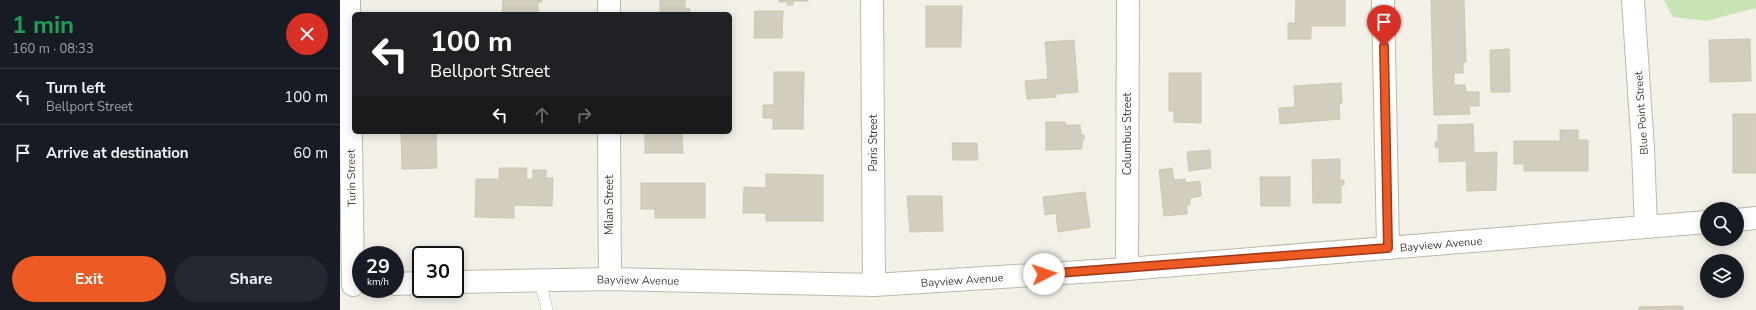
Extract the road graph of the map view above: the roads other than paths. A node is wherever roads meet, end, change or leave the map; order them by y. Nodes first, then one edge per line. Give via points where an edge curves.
1 (348, 0) edge
2 (609, 0) edge
3 (872, 0) edge
4 (1128, 0) edge
5 (1383, 0) edge
6 (1633, 0) edge
7 (609, 12) edge
8 (609, 134) edge
9 (1756, 218) edge
10 (1744, 219) edge
11 (1700, 223) edge
12 (1646, 227) junction
13 (1388, 248) junction
14 (1127, 269) junction
15 (610, 279) junction
16 (540, 280) junction
17 (464, 282) edge
18 (351, 284) edge
19 (874, 285) junction
20 (547, 310) edge

1 - 18 street, Turin Street
2 - 7 street
3 - 19 street, Paris Street
4 - 14 street, Columbus Street
5 - 13 street
6 - 12 street, Blue Point Street
8 - 15 street, Milan Street
9 - 10 street
11 - 12 street, Bayview Avenue
12 - 13 street, Bayview Avenue
13 - 14 street, Bayview Avenue
14 - 19 street, Bayview Avenue
15 - 16 street, Bayview Avenue
15 - 19 street, Bayview Avenue
16 - 17 street, Bayview Avenue
16 - 20 lane

